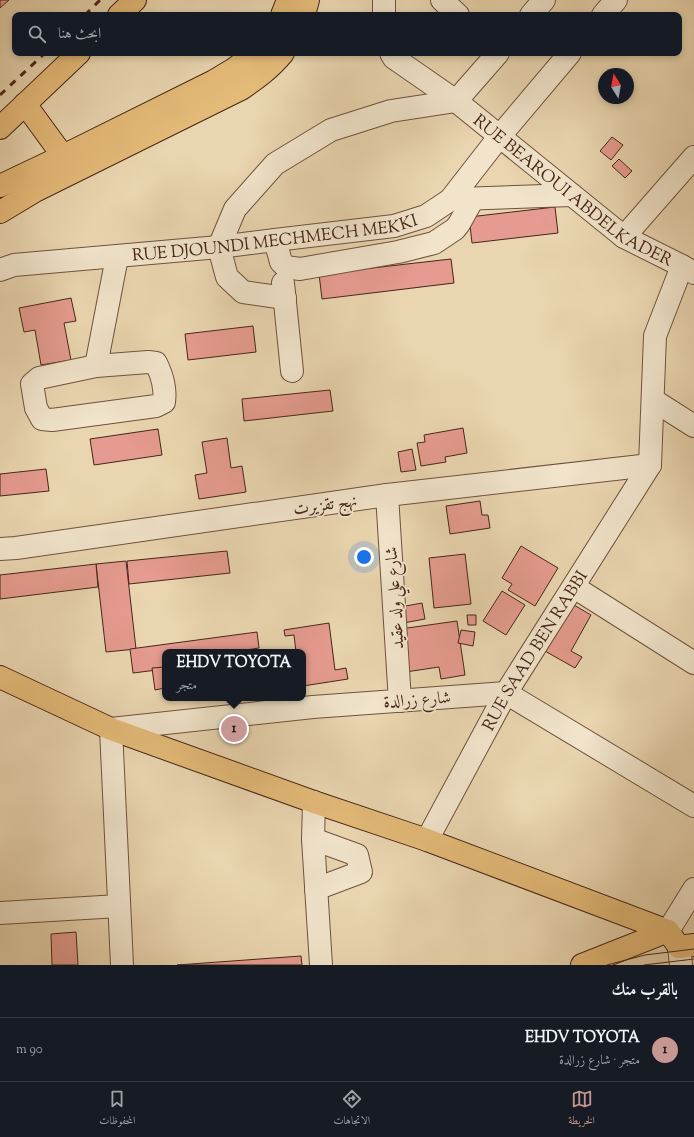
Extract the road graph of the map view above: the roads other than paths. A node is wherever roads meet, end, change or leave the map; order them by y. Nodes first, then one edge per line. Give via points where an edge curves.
1 (135, 0) edge
2 (288, 0) edge
3 (308, 0) edge
4 (384, 0) edge
5 (442, 0) edge
6 (544, 0) edge
7 (616, 0) edge
8 (122, 12) edge
9 (283, 12) edge
10 (305, 12) edge
11 (384, 12) edge
12 (455, 12) edge
13 (534, 12) edge
14 (606, 12) edge
15 (76, 56) edge
16 (252, 56) edge
17 (281, 56) edge
18 (393, 56) edge
19 (495, 56) edge
20 (567, 56) edge
21 (456, 101) junction
22 (25, 104) junction
23 (0, 128) edge
24 (499, 136) junction
25 (63, 156) junction
26 (694, 157) edge
27 (0, 186) edge
28 (572, 195) junction
29 (473, 199) junction
30 (450, 200) junction
31 (0, 212) edge
32 (624, 237) junction
33 (275, 240) junction
34 (219, 247) junction
35 (117, 256) junction
36 (281, 262) junction
37 (5, 265) edge
38 (688, 269) edge
39 (285, 298) junction
40 (96, 366) junction
41 (292, 371) dead end
42 (653, 400) junction
43 (694, 426) edge
44 (650, 465) junction
45 (387, 495) junction
46 (0, 549) edge
47 (574, 587) junction
48 (694, 663) edge
49 (0, 677) edge
50 (506, 693) junction
51 (400, 701) junction
52 (111, 729) junction
53 (314, 802) junction
54 (694, 806) edge
55 (313, 839) junction
56 (427, 840) junction
57 (316, 889) junction
58 (694, 889) edge
59 (120, 906) junction
60 (0, 913) edge
61 (681, 947) edge
62 (122, 965) edge
63 (321, 965) edge
64 (582, 965) edge

1 - 8 main road
2 - 9 main road
3 - 10 main road
4 - 11 street
5 - 12 street
6 - 13 street
7 - 14 street
15 - 22 main road
16 - 25 main road via 214,81
17 - 31 main road via 262,75 241,89 35,191
18 - 21 street, RUE BEAROUI ABDELKADER
19 - 21 street
20 - 24 street, RUE DJOUNDI MECHMECH MEKKI
21 - 24 street, RUE BEAROUI ABDELKADER
21 - 34 street via 391,111 331,130 275,164 235,209
22 - 23 main road
22 - 25 main road
24 - 28 street, RUE BEAROUI ABDELKADER
24 - 30 street, RUE DJOUNDI MECHMECH MEKKI
25 - 27 main road
26 - 32 street
28 - 29 street
28 - 32 street, RUE BEAROUI ABDELKADER
29 - 30 street
29 - 36 street via 460,224 434,243 300,269 286,267
30 - 33 street, RUE DJOUNDI MECHMECH MEKKI via 426,216 394,226
32 - 38 street, RUE BEAROUI ABDELKADER
33 - 34 street, RUE DJOUNDI MECHMECH MEKKI
33 - 36 street
34 - 35 street, RUE DJOUNDI MECHMECH MEKKI
34 - 39 street via 227,277 243,292
35 - 37 street, RUE DJOUNDI MECHMECH MEKKI
35 - 40 street
36 - 39 street
38 - 42 street via 655,336
39 - 41 street
40 - 40 street via 39,378 32,384 36,408 42,419 52,420 156,406 164,402 162,373 156,363
42 - 43 street
42 - 44 street
44 - 45 street, نهج تقزيرت
44 - 47 street, RUE SAAD BEN RABBI
45 - 46 street, نهج تقزيرت
45 - 51 street, شارع علي ولد عقيد
47 - 48 street
47 - 50 street, RUE SAAD BEN RABBI
49 - 52 main road
50 - 51 street, شارع زرالدة
50 - 54 street
50 - 56 street, RUE SAAD BEN RABBI
51 - 52 street, شارع زرالدة via 313,707
52 - 53 main road
52 - 59 street
53 - 55 street
53 - 56 main road
55 - 57 street
55 - 57 street via 357,855 361,872
56 - 61 main road
57 - 63 street
58 - 61 street
59 - 60 street
59 - 62 street
61 - 64 main road

